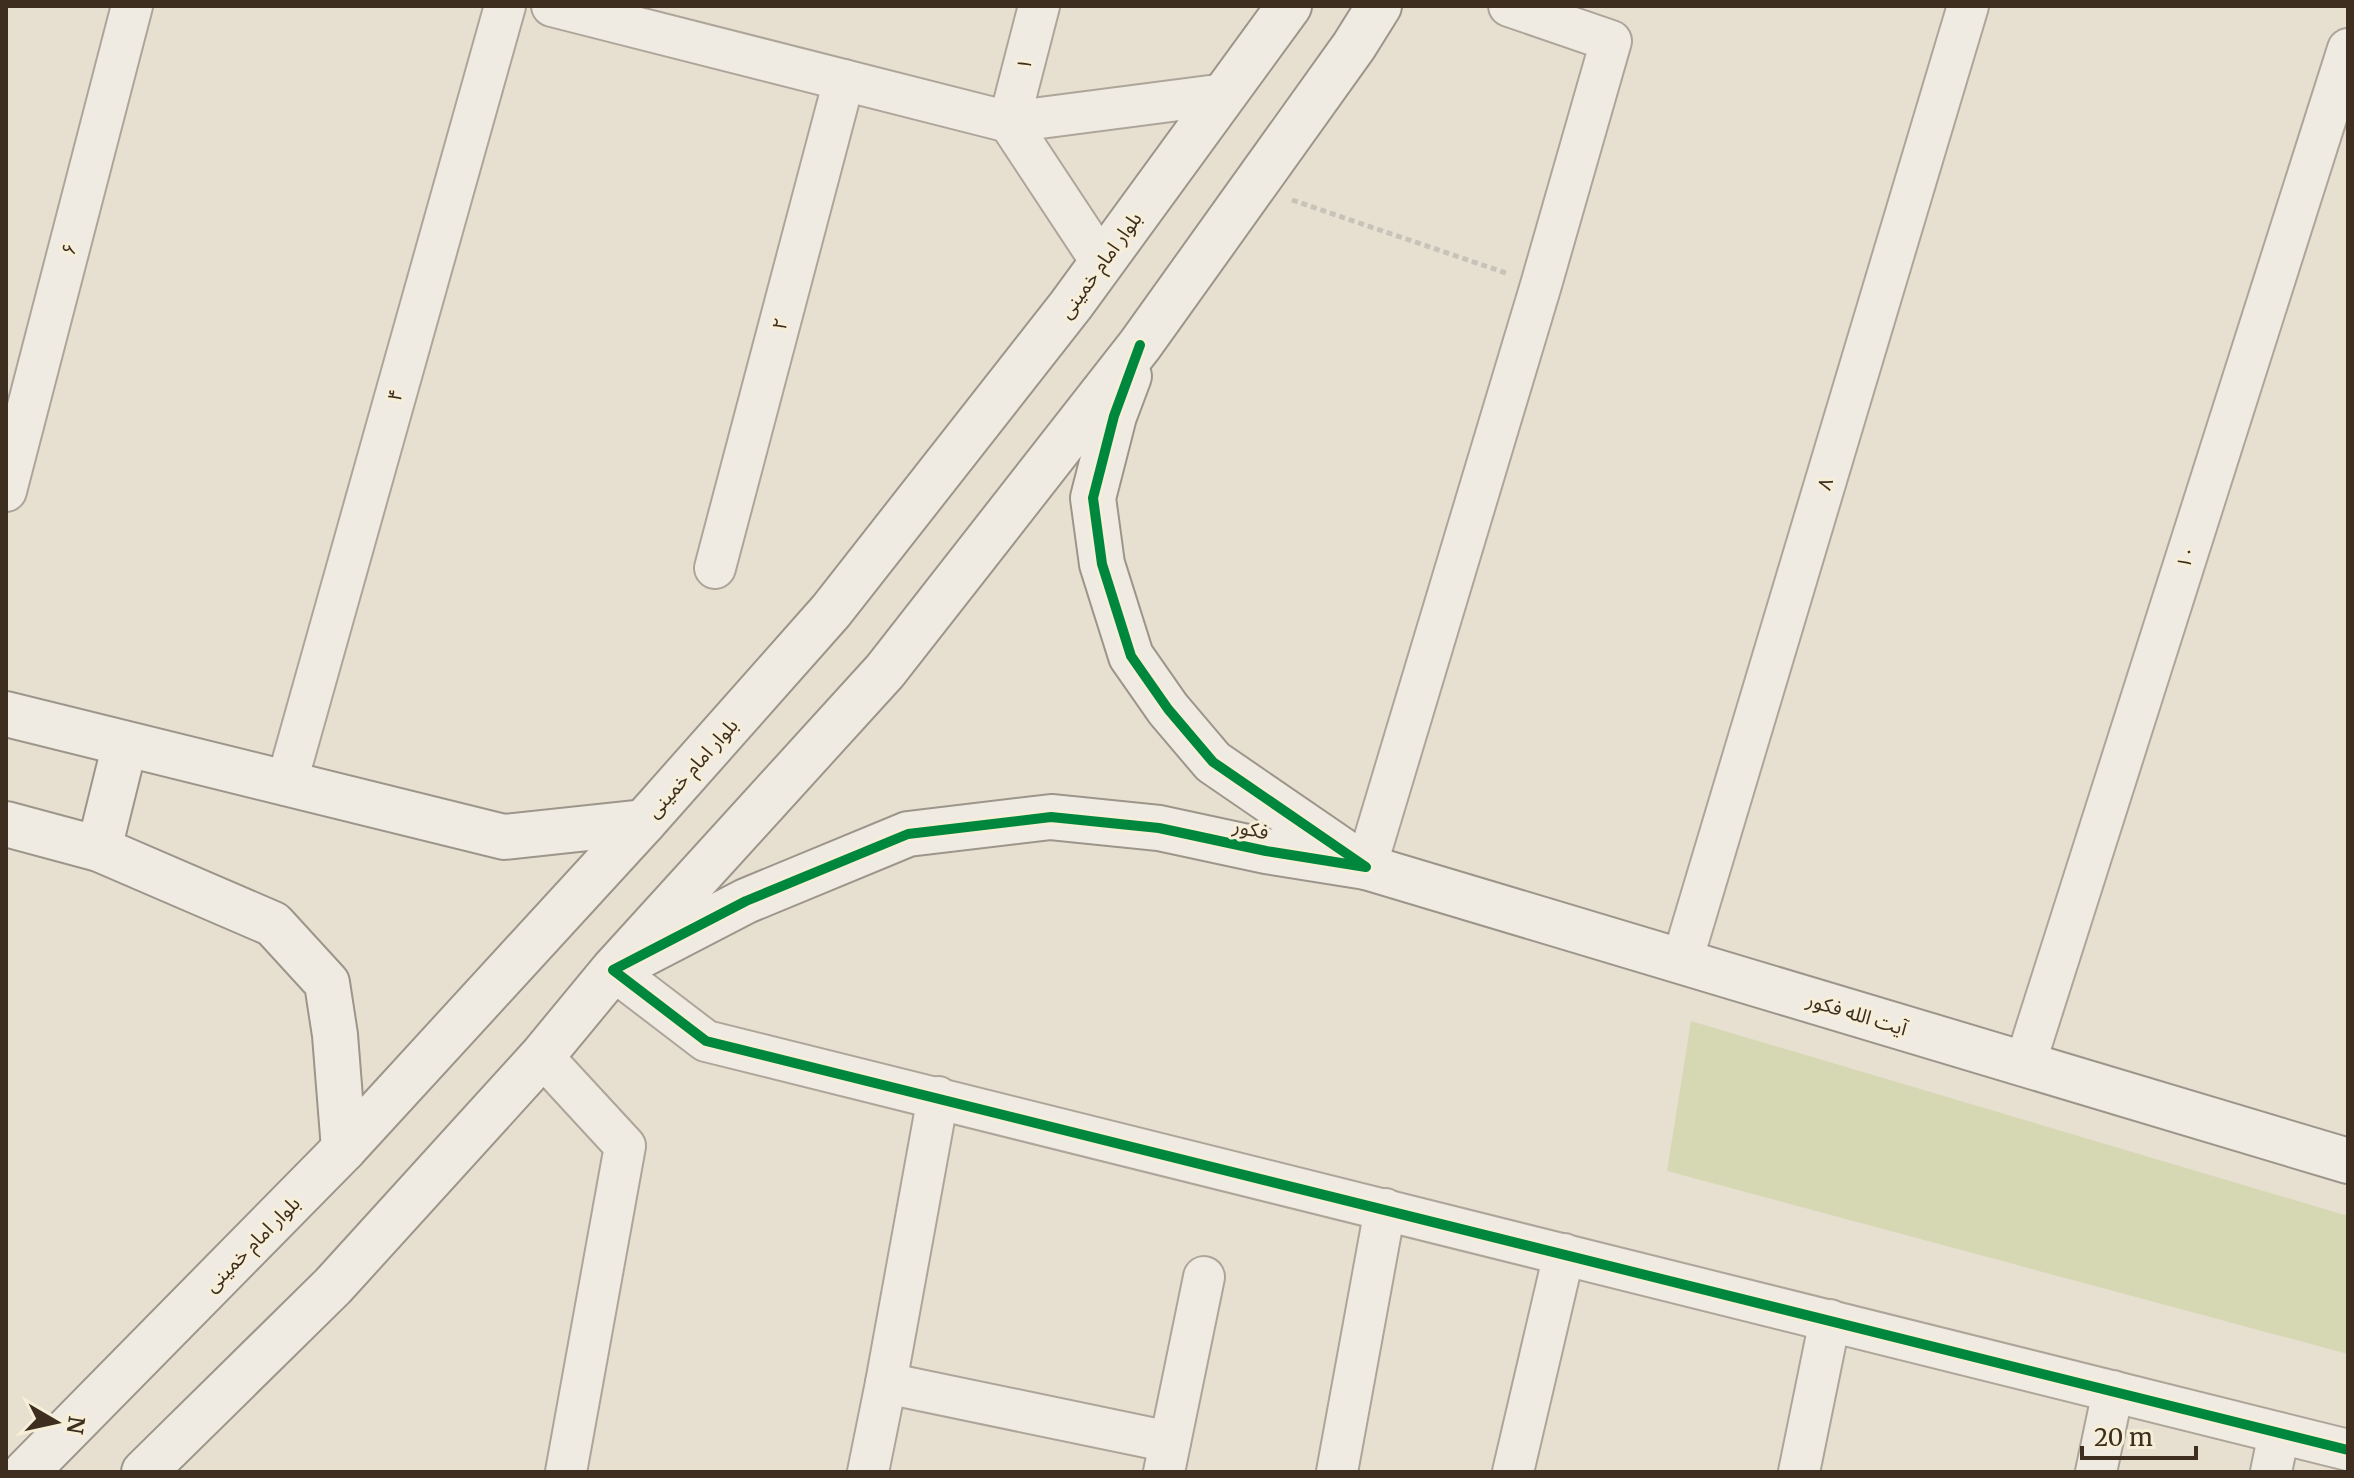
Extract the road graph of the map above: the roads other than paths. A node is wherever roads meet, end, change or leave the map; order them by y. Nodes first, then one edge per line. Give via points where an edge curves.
1 (132, 6) edge
2 (505, 6) edge
3 (552, 6) edge
4 (1039, 6) edge
5 (1289, 6) edge
6 (1379, 6) edge
7 (1509, 6) edge
8 (1968, 6) edge
9 (678, 21) edge
10 (2348, 49) edge
11 (844, 80) junction
12 (1225, 94) junction
13 (1009, 122) junction
14 (1102, 263) junction
15 (1140, 345) junction
16 (6, 491) edge
17 (715, 568) dead end
18 (6, 714) edge
19 (125, 744) junction
20 (286, 785) junction
21 (644, 822) junction
22 (6, 824) edge
23 (99, 849) junction
24 (1366, 867) junction
25 (1682, 961) junction
26 (613, 970) junction
27 (542, 1056) junction
28 (2025, 1064) junction
29 (938, 1097) junction
30 (344, 1149) junction
31 (2348, 1161) edge
32 (1385, 1209) junction
33 (1564, 1254) junction
34 (1204, 1277) dead end
35 (1830, 1320) junction
36 (886, 1383) junction
37 (2113, 1391) junction
38 (2279, 1433) junction
39 (2348, 1450) edge
40 (1167, 1457) edge
41 (26, 1472) edge
42 (144, 1472) edge
43 (566, 1472) edge
44 (868, 1472) edge
45 (1337, 1472) edge
46 (1513, 1472) edge
47 (1799, 1472) edge
48 (2096, 1472) edge
49 (2271, 1472) edge

1 - 16 street, ۶
2 - 20 street, ۴
3 - 9 street
4 - 13 street, ۱
5 - 12 main road, بلوار امام خمینی
6 - 15 main road
7 - 24 street via 1611,41
8 - 25 street, ۸
9 - 11 street
10 - 28 street, ۱۰
11 - 13 street
11 - 17 street, ۲
12 - 13 street
12 - 14 main road, بلوار امام خمینی
13 - 14 street
14 - 21 main road, بلوار امام خمینی via 831,611
15 - 24 main road, فکور via 1114,416 1093,498 1102,564 1131,656 1213,762
15 - 26 main road via 885,671
18 - 19 main road
19 - 20 main road
19 - 23 main road
20 - 21 main road via 504,837
21 - 30 main road, بلوار امام خمینی
22 - 23 main road
23 - 30 main road via 273,924 327,983
24 - 25 main road, آیت الله فکور
24 - 26 main road, فکور via 1159,828 1051,817 908,834 746,901
25 - 28 main road, آیت الله فکور
26 - 27 main road
26 - 29 street via 706,1041
27 - 42 main road via 333,1286
27 - 43 street via 625,1146
28 - 31 main road, آیت الله فکور
29 - 32 street
29 - 36 street
30 - 41 main road, بلوار امام خمینی
32 - 33 street
32 - 45 street
33 - 35 street
33 - 46 street
34 - 40 street
35 - 37 street
35 - 47 street
36 - 40 street
36 - 44 street
37 - 38 street
37 - 48 street
38 - 39 street
38 - 49 street

